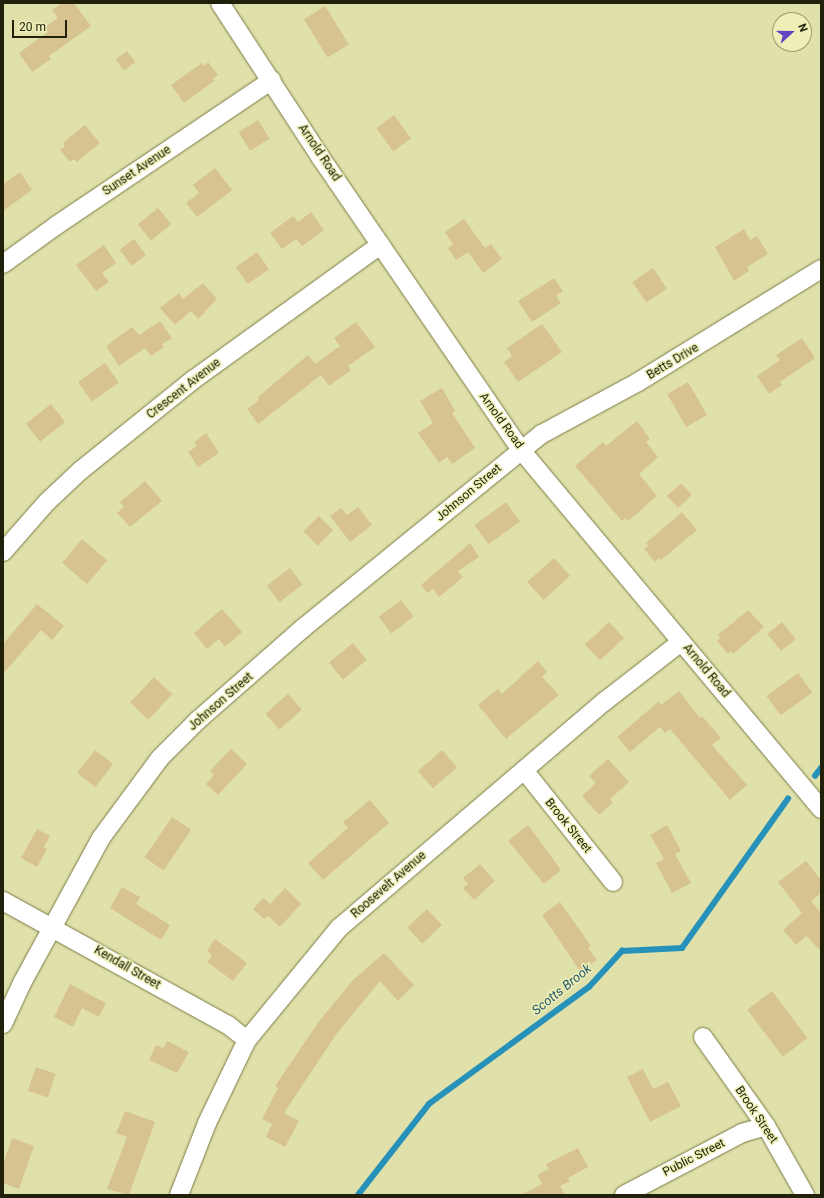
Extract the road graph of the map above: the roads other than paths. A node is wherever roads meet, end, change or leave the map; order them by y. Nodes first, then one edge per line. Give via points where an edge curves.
1 (220, 3) edge
2 (272, 80) junction
3 (380, 245) junction
4 (3, 264) edge
5 (821, 268) edge
6 (521, 450) junction
7 (3, 552) edge
8 (682, 642) junction
9 (524, 770) junction
10 (821, 809) edge
11 (613, 882) dead end
12 (3, 901) edge
13 (54, 927) junction
14 (3, 1024) edge
15 (702, 1037) dead end
16 (247, 1040) junction
17 (766, 1126) junction
18 (179, 1195) edge
19 (624, 1195) edge
20 (805, 1195) edge

1 - 2 street, Arnold Road
2 - 3 street, Arnold Road
2 - 4 street, Sunset Avenue
3 - 6 street, Arnold Road
3 - 7 street, Crescent Avenue via 193,380 81,470 22,528
5 - 6 street, Betts Drive via 706,341 542,434
6 - 8 street, Arnold Road
6 - 13 street, Johnson Street via 303,628 198,720 160,758 101,838
8 - 9 street, Roosevelt Avenue
8 - 10 street, Arnold Road
9 - 11 street, Brook Street
9 - 16 street, Roosevelt Avenue via 339,928
12 - 13 street, Kendall Street
13 - 14 street, Johnson Street via 22,983
13 - 16 street, Kendall Street via 228,1025
15 - 17 street, Brook Street
16 - 18 street, Roosevelt Avenue via 207,1123
17 - 19 street, Public Street via 742,1133
17 - 20 street, Brook Street

